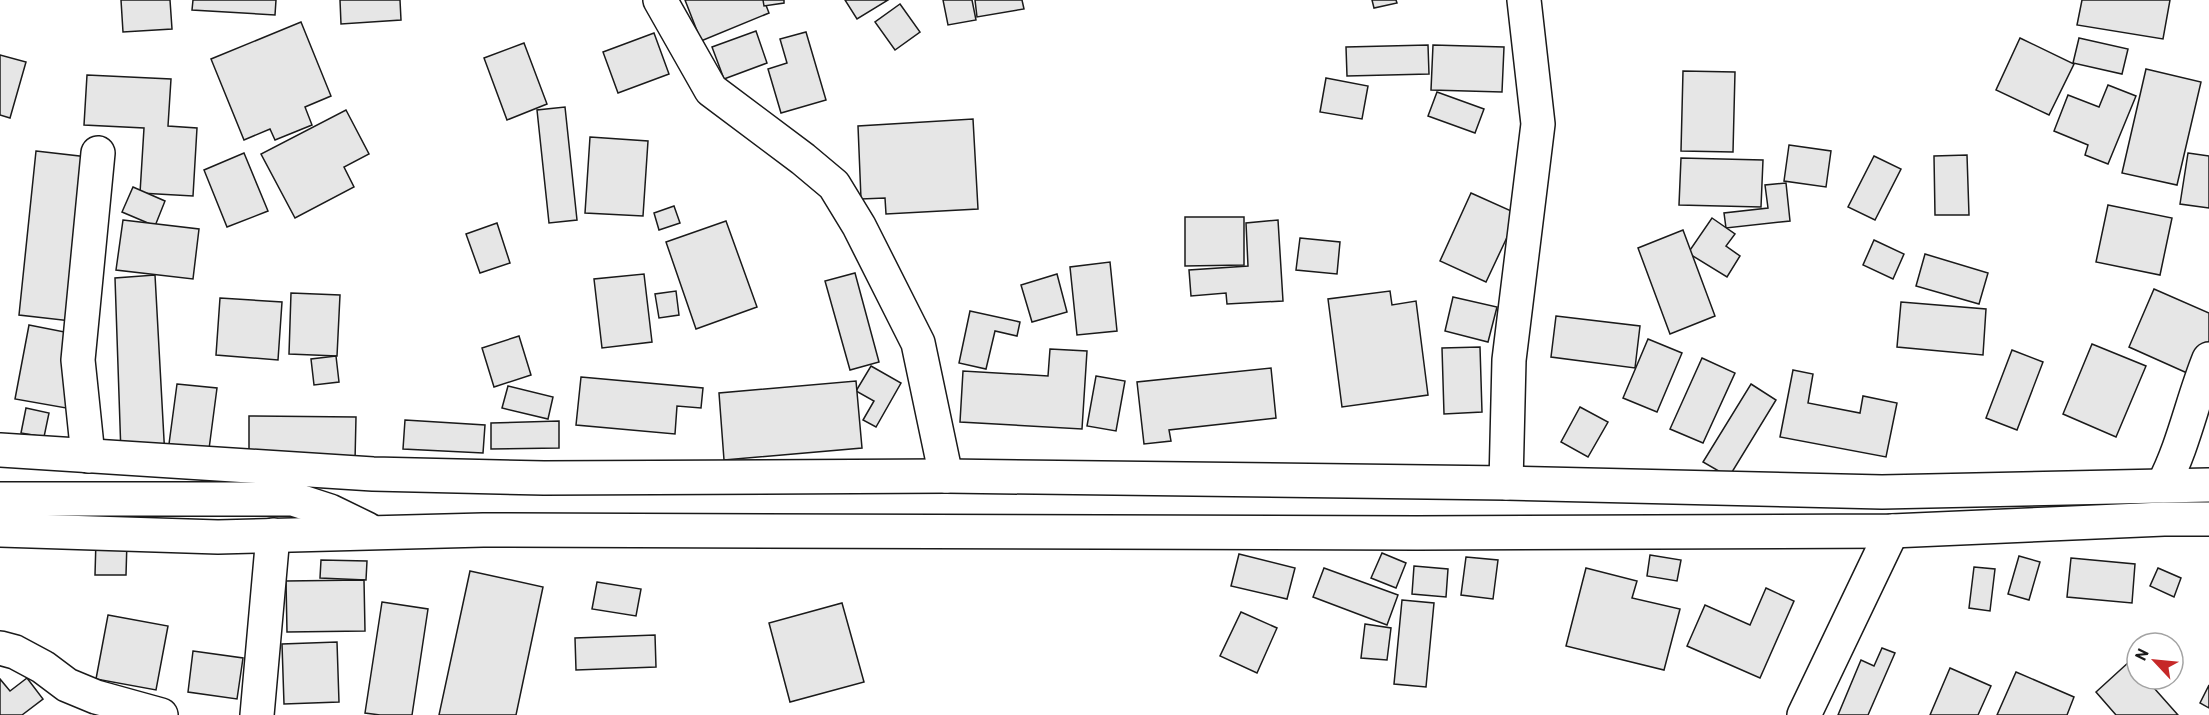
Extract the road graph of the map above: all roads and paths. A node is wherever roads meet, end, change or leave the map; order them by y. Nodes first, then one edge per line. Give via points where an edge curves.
1 (660, 0) edge
2 (1524, 0) edge
3 (98, 153) dead end
4 (2209, 359) edge
5 (0, 450) edge
6 (88, 456) junction
7 (373, 474) junction
8 (946, 476) junction
9 (1416, 482) junction
10 (1506, 483) junction
11 (2163, 485) junction
12 (2209, 485) edge
13 (0, 498) edge
14 (293, 499) junction
15 (2209, 519) edge
16 (0, 530) edge
17 (1893, 531) junction
18 (375, 532) junction
19 (1417, 533) junction
20 (273, 535) junction
21 (0, 648) edge
22 (161, 715) edge
23 (256, 715) edge
24 (1804, 715) edge

1 - 8 main road via 711,90 834,185 860,226 918,344
2 - 10 main road via 1538,124 1509,360
3 - 6 main road via 78,360
4 - 11 main road via 2177,458
5 - 6 main road
6 - 7 main road
7 - 8 main road via 544,478
7 - 14 main road
8 - 9 main road
9 - 10 main road
9 - 19 main road
10 - 11 main road via 1882,492
11 - 12 main road
13 - 14 main road
14 - 18 main road
15 - 17 main road
16 - 20 main road via 218,537
17 - 19 main road
17 - 24 main road
18 - 19 main road
18 - 20 main road
20 - 23 main road
21 - 22 main road via 34,662 67,685

